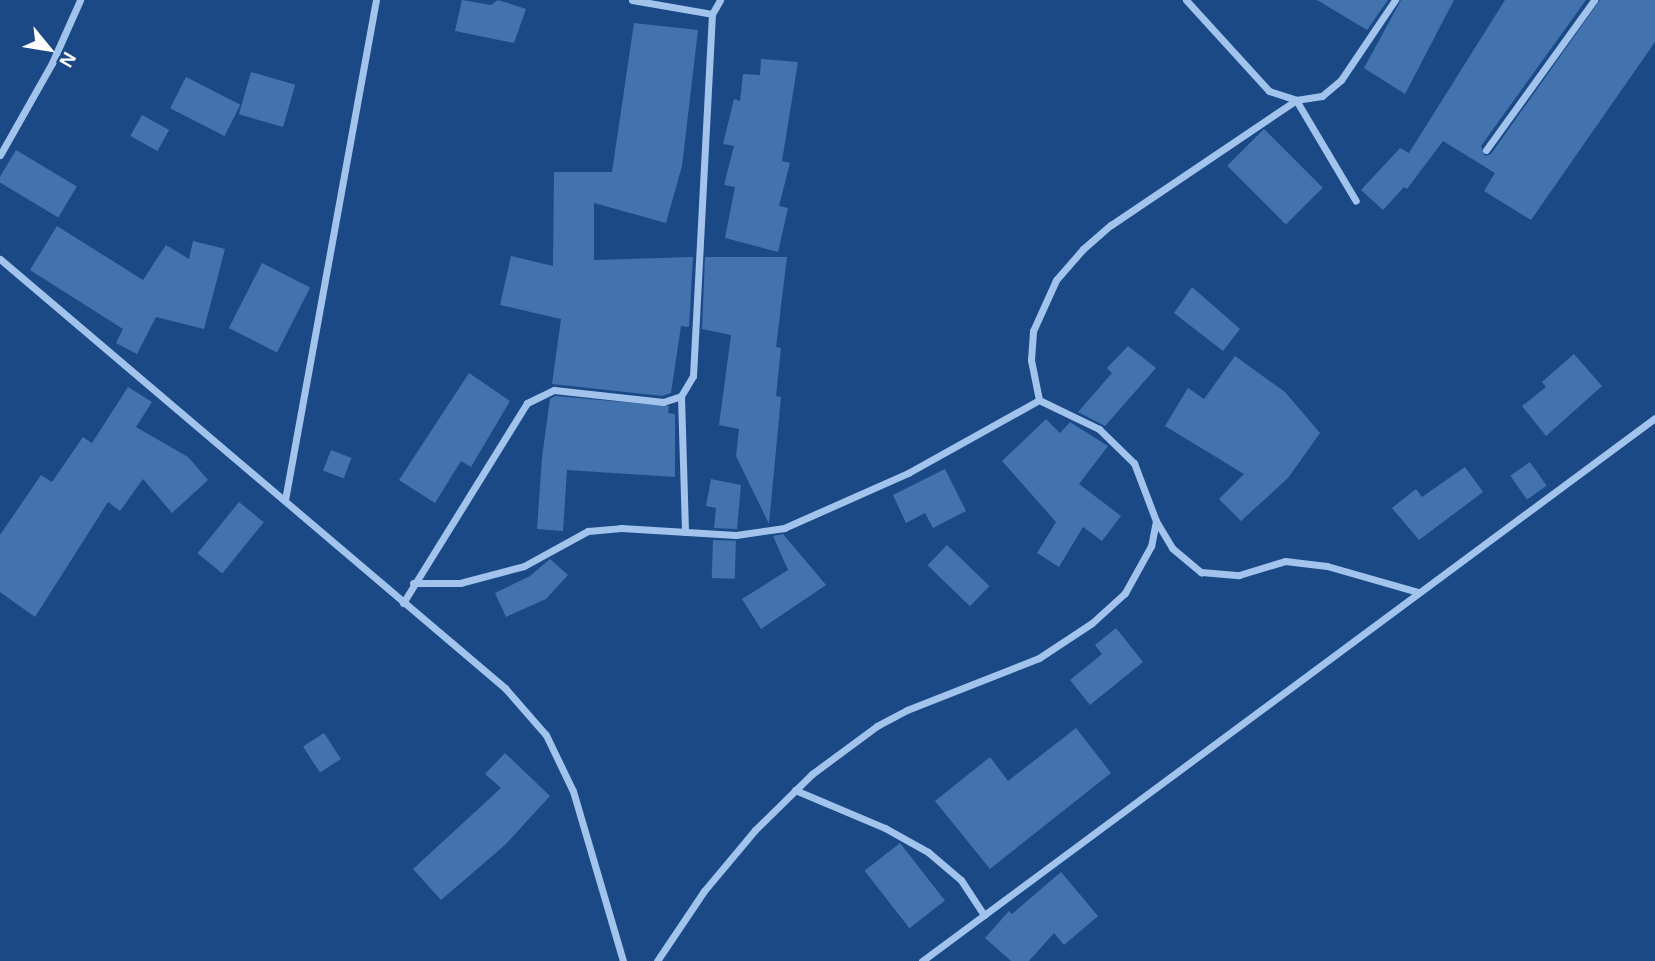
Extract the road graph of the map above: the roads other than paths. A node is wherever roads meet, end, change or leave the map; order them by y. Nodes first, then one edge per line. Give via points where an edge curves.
1 (80, 0) edge
2 (376, 0) edge
3 (632, 0) edge
4 (720, 0) edge
5 (1186, 0) edge
6 (1395, 0) edge
7 (1594, 0) edge
8 (712, 14) junction
9 (1296, 100) junction
10 (1486, 150) dead end
11 (0, 155) edge
12 (1356, 201) dead end
13 (0, 259) edge
14 (681, 396) junction
15 (1039, 400) junction
16 (1655, 418) edge
17 (285, 500) junction
18 (1156, 521) junction
19 (685, 532) junction
20 (413, 583) junction
21 (1418, 592) junction
22 (403, 603) junction
23 (795, 790) junction
24 (984, 915) junction
25 (623, 961) edge
26 (656, 961) edge
27 (922, 961) edge

1 - 11 street via 52,63
2 - 17 street
3 - 8 street
4 - 8 street
5 - 9 street via 1269,90
6 - 9 street via 1341,80 1322,96
7 - 10 street
8 - 14 street via 693,376
9 - 12 street
9 - 15 street via 1111,225 1083,249 1056,281 1033,331 1031,360
13 - 17 street
14 - 19 street
14 - 20 street via 663,402 554,390 527,403
15 - 18 street via 1077,415 1120,446 1144,482
15 - 19 street via 908,473 784,528 736,535
16 - 21 street
17 - 22 street
18 - 21 street via 1172,548 1201,572 1239,575 1285,561 1327,566
18 - 23 street via 1141,568 1125,593 1092,623 1039,658 877,726
19 - 20 street via 588,531 524,566 460,583
20 - 22 street
21 - 24 street
22 - 25 street via 505,688 546,735 573,791
23 - 24 street via 885,828 928,852 961,880
23 - 26 street via 704,891
24 - 27 street

